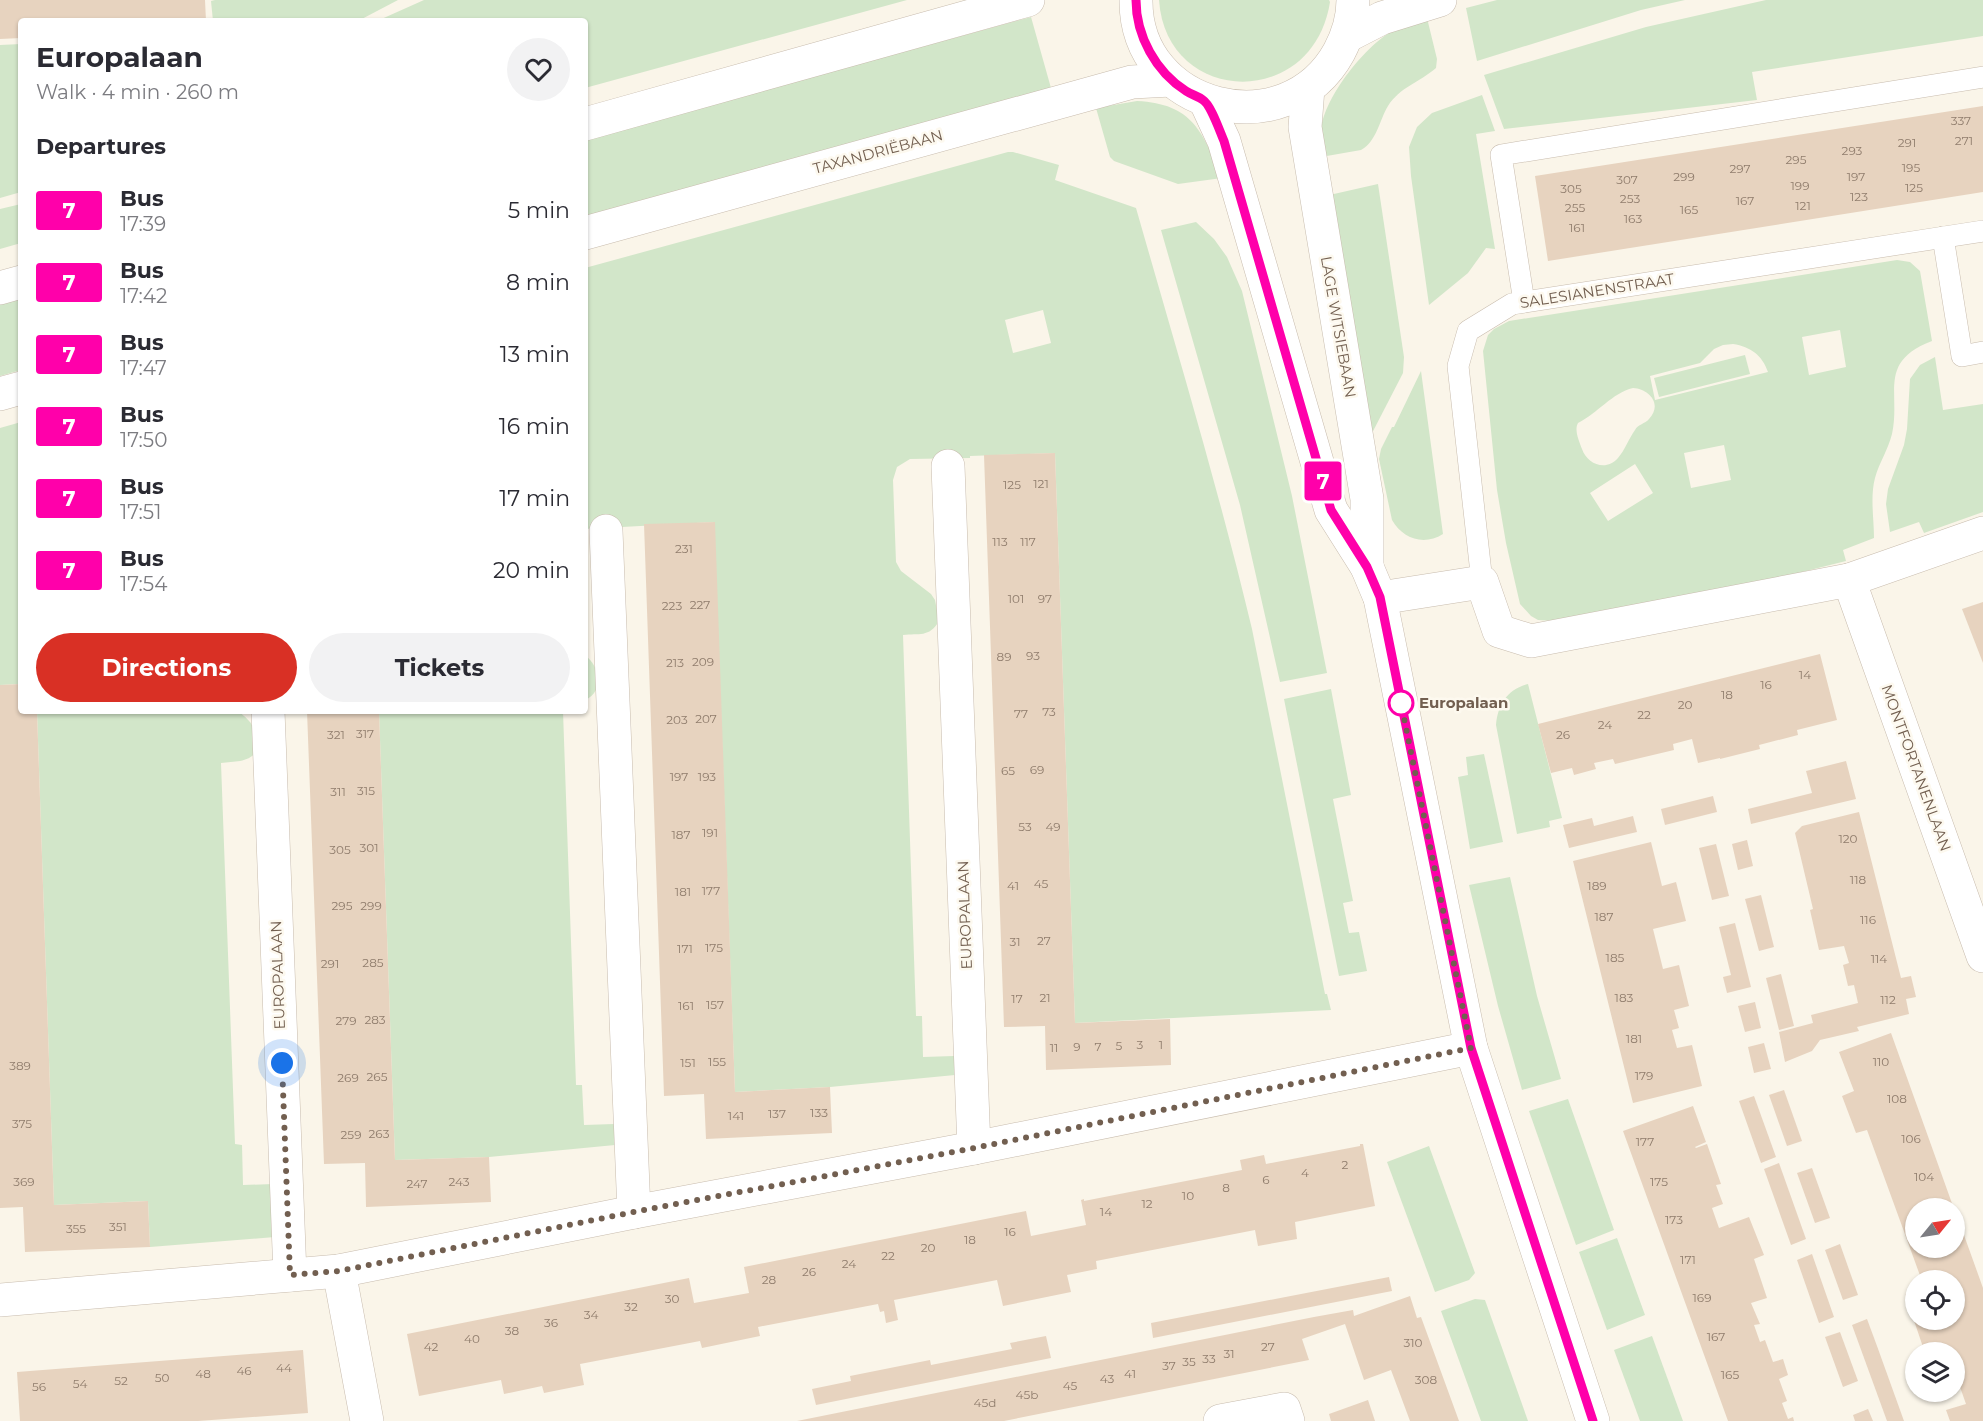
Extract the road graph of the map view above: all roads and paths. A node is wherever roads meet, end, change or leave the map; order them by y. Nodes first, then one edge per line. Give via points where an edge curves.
1 (1028, 0) edge
2 (1136, 0) edge
3 (1353, 0) edge
4 (1440, 0) edge
5 (1347, 36) junction
6 (1983, 77) edge
7 (1171, 80) junction
8 (1308, 88) junction
9 (1205, 100) junction
10 (588, 123) edge
11 (1983, 231) edge
12 (588, 232) edge
13 (1943, 237) junction
14 (18, 283) edge
15 (0, 288) edge
16 (1524, 302) junction
17 (1983, 352) edge
18 (18, 389) edge
19 (0, 394) edge
20 (948, 466) dead end
21 (606, 531) dead end
22 (1983, 533) edge
23 (1367, 567) junction
24 (1849, 580) junction
25 (1482, 582) junction
26 (1380, 597) junction
27 (268, 714) edge
28 (1983, 956) edge
29 (1471, 1048) junction
30 (974, 1148) junction
31 (634, 1212) junction
32 (339, 1271) junction
33 (290, 1275) junction
34 (0, 1300) edge
35 (367, 1421) edge
36 (1220, 1421) edge
37 (1288, 1421) edge
38 (1593, 1421) edge

1 - 10 street
2 - 7 street via 1142,36 1154,60
3 - 5 street
4 - 5 street via 1382,18
5 - 8 street via 1331,66
6 - 16 lane via 1501,155
7 - 9 street
7 - 12 street, TAXANDRIËBAAN via 1132,82
8 - 9 street via 1285,101 1258,107 1232,107
8 - 23 street, LAGE WITSIEBAAN via 1305,126 1367,499
9 - 23 street, LAGE WITSIEBAAN via 1224,141 1331,510
11 - 13 lane, SALESIANENSTRAAT
13 - 16 lane, SALESIANENSTRAAT
13 - 17 lane via 1962,356
14 - 15 street
16 - 25 lane, SALESIANENSTRAAT via 1512,304 1468,331 1458,366
18 - 19 street
20 - 30 street, EUROPALAAN
21 - 31 street
22 - 24 street, SALESIANENSTRAAT
23 - 26 street, LAGE WITSIEBAAN
24 - 25 street, SALESIANENSTRAAT via 1531,640 1499,631
24 - 28 street, MONTFORTANENLAAN
25 - 26 street
26 - 29 street, LAGE WITSIEBAAN
27 - 33 street, EUROPALAAN
29 - 30 street
29 - 38 street, LAGE WITSIEBAAN
30 - 31 street
31 - 32 street
32 - 33 street
32 - 35 street
33 - 34 street
36 - 37 street via 1284,1409

